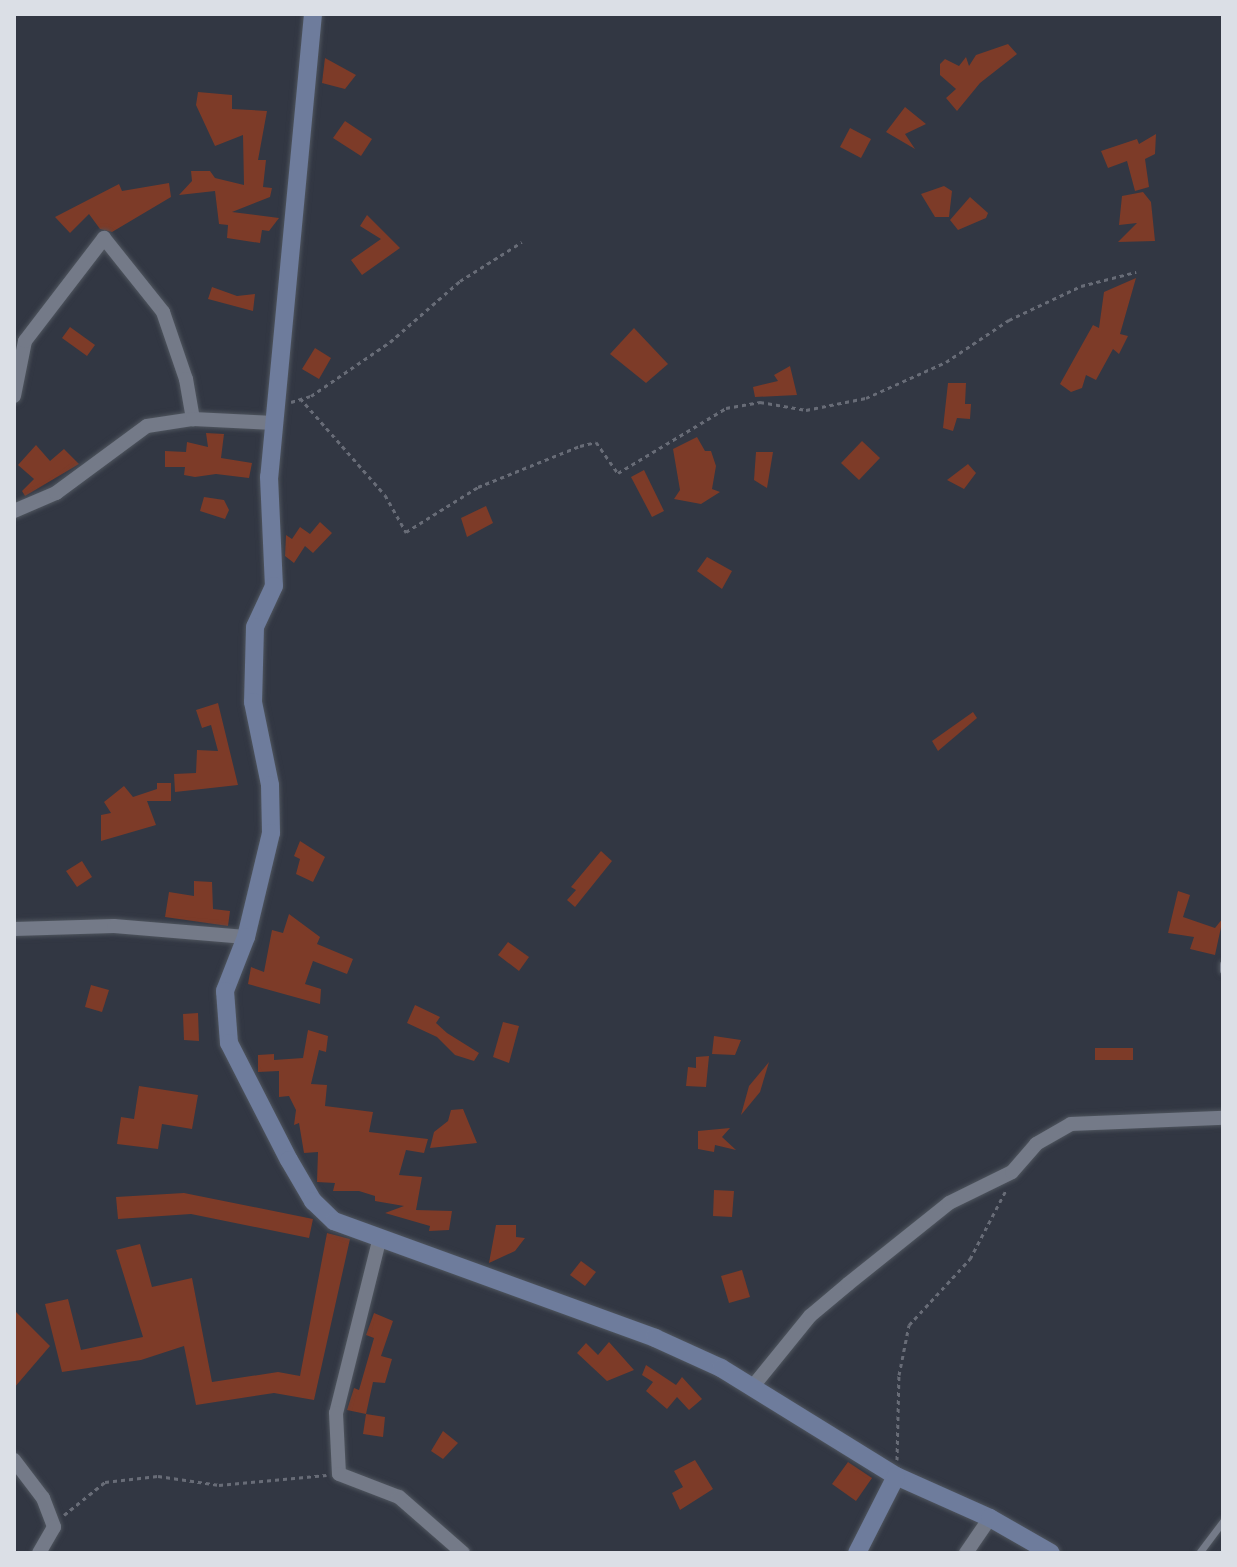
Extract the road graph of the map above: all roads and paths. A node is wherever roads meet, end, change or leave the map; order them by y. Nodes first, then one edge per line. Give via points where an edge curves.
1 (313, 14) edge
2 (522, 242) dead end
3 (1136, 272) dead end
4 (14, 396) edge
5 (300, 398) junction
6 (193, 419) junction
7 (274, 419) junction
8 (14, 511) edge
9 (14, 929) edge
10 (246, 937) junction
11 (1223, 1118) edge
12 (1012, 1172) junction
13 (380, 1237) junction
14 (754, 1385) junction
15 (14, 1460) edge
16 (339, 1474) junction
17 (896, 1476) junction
18 (990, 1518) junction
19 (1223, 1521) edge
20 (54, 1527) junction
21 (39, 1553) edge
22 (463, 1553) edge
23 (857, 1553) edge
24 (966, 1553) edge
25 (1051, 1553) edge
26 (1199, 1553) edge

1 - 7 main road
2 - 5 path via 460,281 390,342
3 - 5 path via 1081,286 1009,320 946,362 866,398 806,410 760,402 726,408 618,473 596,442 580,446 478,487 406,532 385,495
4 - 6 street via 25,341 104,238 163,312 186,379
5 - 7 path
6 - 7 street
6 - 8 street via 147,426 56,493
7 - 10 main road via 269,477 274,586 255,627 253,702 270,785 271,833
9 - 10 street via 114,926
10 - 13 main road via 225,991 229,1043 313,1201 334,1221
11 - 12 street via 1071,1124 1036,1144
12 - 14 street via 949,1203 848,1284 810,1316
12 - 17 path via 970,1259 909,1325 899,1375
13 - 14 main road via 655,1338
13 - 16 street via 336,1413
14 - 17 main road
15 - 20 street via 43,1498
16 - 20 path via 219,1485 158,1476 105,1482
16 - 22 street via 399,1497
17 - 18 main road
17 - 23 main road
18 - 24 street
18 - 25 main road
19 - 26 lane
20 - 21 street

